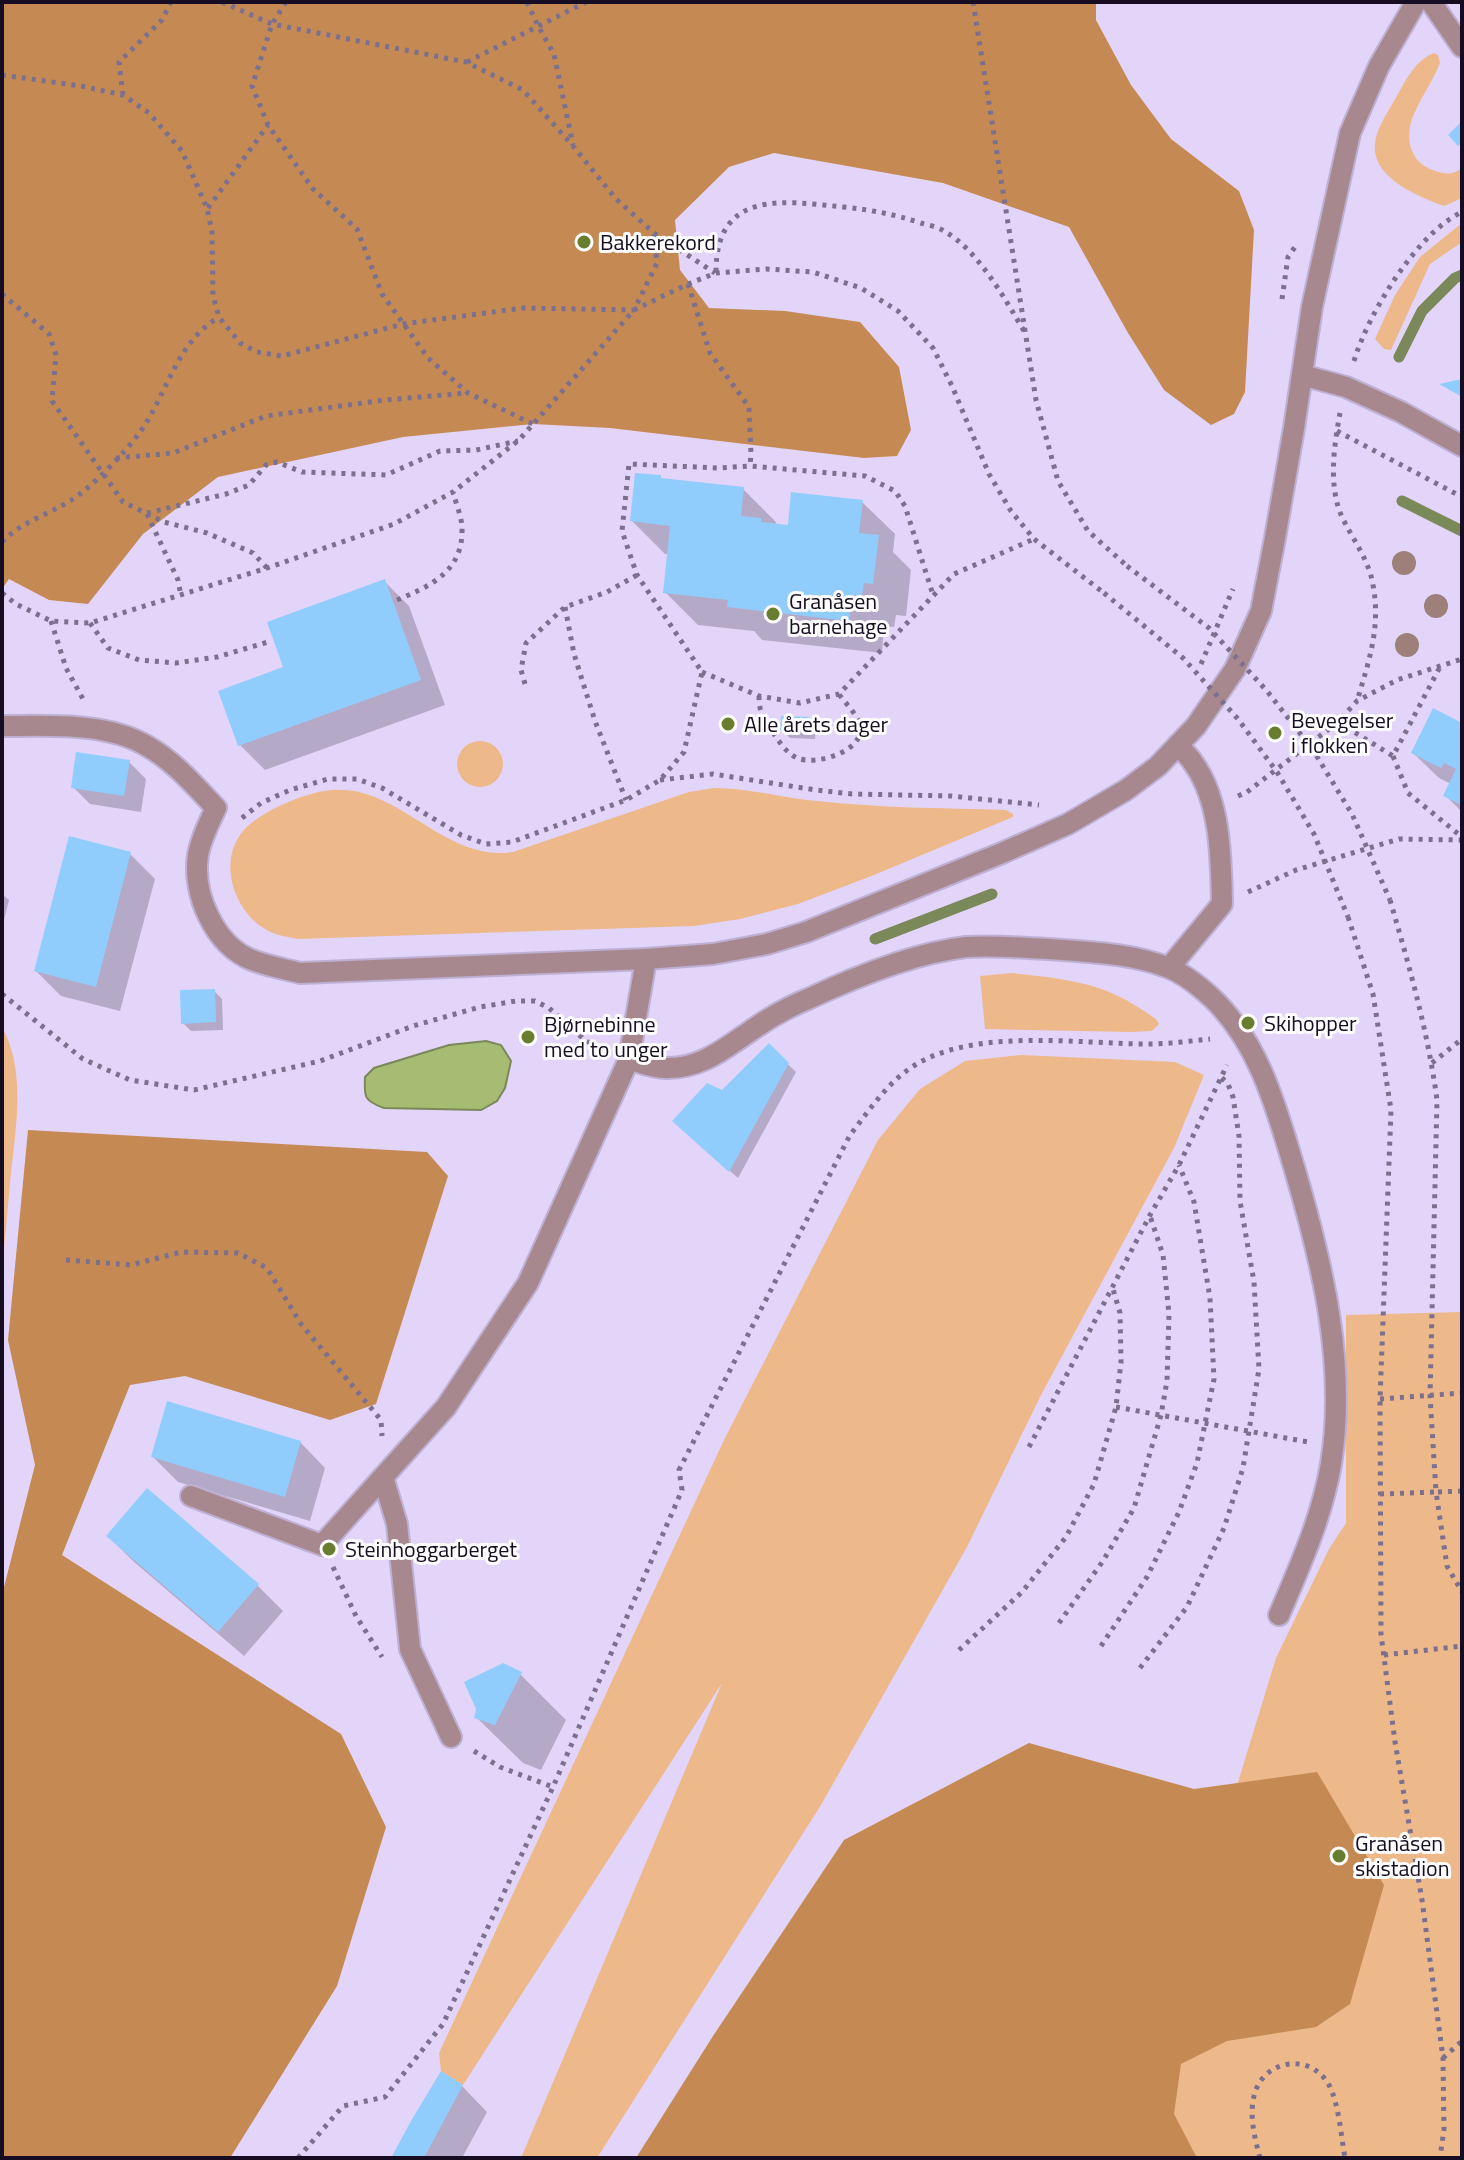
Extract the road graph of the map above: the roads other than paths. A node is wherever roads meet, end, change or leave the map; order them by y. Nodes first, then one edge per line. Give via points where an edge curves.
1 (1416, 2) edge
2 (1431, 2) edge
3 (1462, 47) edge
4 (1302, 375) junction
5 (1462, 446) edge
6 (2, 726) edge
7 (1178, 745) junction
8 (646, 959) junction
9 (1169, 968) junction
10 (629, 1059) junction
11 (383, 1477) junction
12 (191, 1496) dead end
13 (1279, 1615) dead end
14 (451, 1737) dead end

1 - 4 street via 1379,66 1350,133
2 - 3 street
4 - 5 street via 1346,387
4 - 7 street via 1261,611 1235,669
6 - 8 street via 98,728 146,744 172,763 216,808 202,837 199,883 214,926 250,960 300,973
7 - 8 street via 1126,790 1068,824 869,909 767,944
7 - 9 street via 1195,765 1213,809 1222,904
8 - 10 street
9 - 10 street via 1105,953 965,948 903,962 829,989 789,1007 701,1062 668,1069
9 - 13 street via 1212,998 1261,1067 1307,1209 1324,1286 1336,1402 1331,1465 1315,1528
10 - 11 street via 528,1283 446,1407
11 - 12 street via 322,1545
11 - 14 street via 397,1524 410,1649

